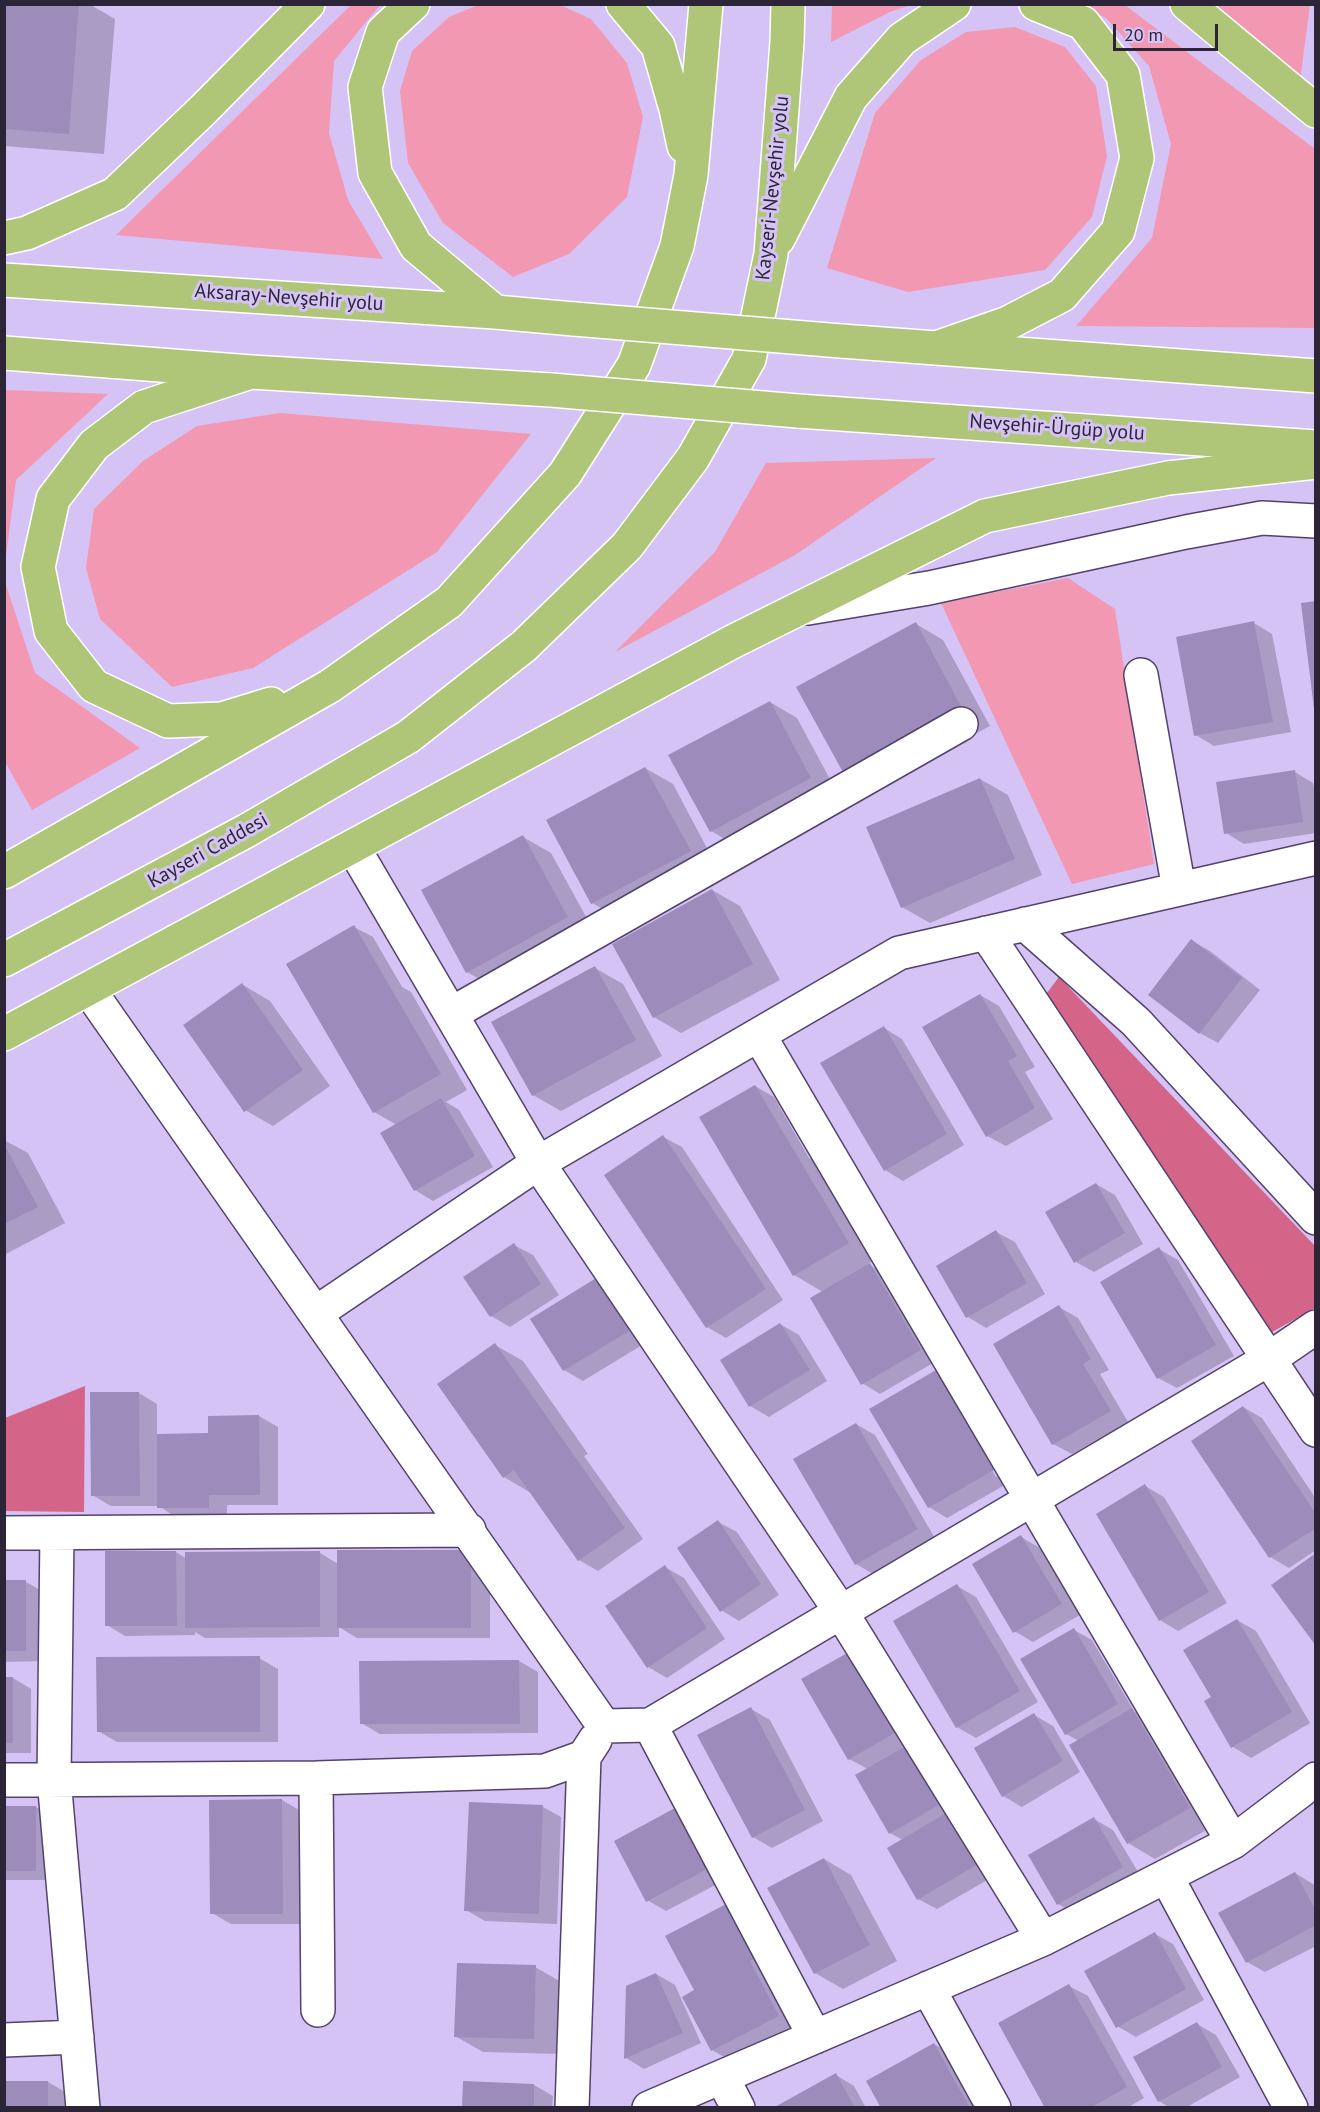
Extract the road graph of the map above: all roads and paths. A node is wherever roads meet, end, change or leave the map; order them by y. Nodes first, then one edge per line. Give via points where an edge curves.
1 (308, 4) edge
2 (413, 4) edge
3 (623, 4) edge
4 (706, 4) edge
5 (788, 4) edge
6 (954, 4) edge
7 (1036, 4) edge
8 (1187, 4) edge
9 (1316, 111) edge
10 (690, 175) junction
11 (4, 238) edge
12 (771, 254) junction
13 (4, 280) edge
14 (495, 312) junction
15 (939, 347) junction
16 (4, 353) edge
17 (251, 372) junction
18 (1316, 376) edge
19 (1316, 447) edge
20 (1316, 462) edge
21 (1316, 521) edge
22 (797, 610) junction
23 (1141, 675) dead end
24 (330, 686) junction
25 (962, 724) dead end
26 (408, 737) joint
27 (353, 847) junction
28 (1316, 858) edge
29 (4, 872) edge
30 (1179, 889) junction
31 (1025, 924) junction
32 (986, 933) junction
33 (4, 960) edge
34 (89, 990) junction
35 (451, 1014) junction
36 (4, 1034) edge
37 (759, 1035) junction
38 (538, 1163) junction
39 (1316, 1218) edge
40 (316, 1313) junction
41 (1316, 1327) edge
42 (1269, 1359) junction
43 (1316, 1431) edge
44 (1032, 1500) junction
45 (469, 1530) junction
46 (4, 1533) edge
47 (57, 1533) junction
48 (841, 1612) junction
49 (650, 1725) junction
50 (604, 1726) junction
51 (584, 1757) junction
52 (316, 1778) junction
53 (54, 1779) junction
54 (1316, 1779) edge
55 (4, 1780) edge
56 (1233, 1842) junction
57 (1166, 1876) junction
58 (1043, 1939) junction
59 (928, 1988) junction
60 (318, 2010) dead end
61 (77, 2037) junction
62 (815, 2037) junction
63 (4, 2040) edge
64 (722, 2077) junction
65 (83, 2108) edge
66 (572, 2108) edge
67 (650, 2108) edge
68 (738, 2108) edge
69 (994, 2108) edge
70 (1291, 2108) edge

1 - 11 highway via 115,194 27,233
2 - 14 highway via 382,32 365,87 375,173 416,246
3 - 10 highway via 658,46
4 - 10 highway
5 - 12 highway, Kayseri-Nevşehir yolu
6 - 12 highway via 902,39 851,97
7 - 15 highway via 1083,23 1123,75 1137,158 1118,231 1062,295 1008,323
8 - 9 highway
10 - 24 highway via 677,246 634,365 565,474 449,602
12 - 26 highway, Kayseri-Nevşehir yolu via 749,359 693,458 627,546 524,646
13 - 14 highway, Aksaray-Nevşehir yolu
14 - 15 highway, Aksaray-Nevşehir yolu, bridge
15 - 18 highway
16 - 17 highway
17 - 19 highway, Nevşehir-Ürgüp yolu, bridge via 551,390
17 - 24 highway via 144,407 94,445 52,499 38,567 51,631 94,686 168,721 222,719
20 - 22 highway via 1168,478 985,516
21 - 22 street via 1262,518 929,588
22 - 27 highway
23 - 30 street
24 - 29 highway
25 - 35 street
26 - 33 highway, Kayseri Caddesi via 246,831
27 - 34 highway
27 - 35 street
28 - 30 street
30 - 31 street
31 - 32 street
31 - 39 street via 1136,1022
32 - 37 street via 899,953
32 - 42 street
34 - 36 highway
34 - 40 street
35 - 38 street
37 - 38 street
37 - 44 street
38 - 40 street
38 - 48 street
40 - 45 street
41 - 42 street
42 - 43 street
42 - 44 street
44 - 48 street
44 - 56 street
45 - 47 street
45 - 50 street
46 - 47 street
47 - 53 street
48 - 49 street
48 - 58 street
49 - 50 street
49 - 62 street
50 - 51 street
51 - 52 street via 545,1771
51 - 66 street
52 - 53 street
52 - 60 street
53 - 55 street
53 - 61 street
54 - 56 street
56 - 57 street
57 - 58 street
57 - 70 street
58 - 59 street
59 - 62 street
59 - 69 street
61 - 63 street
61 - 65 street
62 - 64 street
64 - 67 street
64 - 68 street

